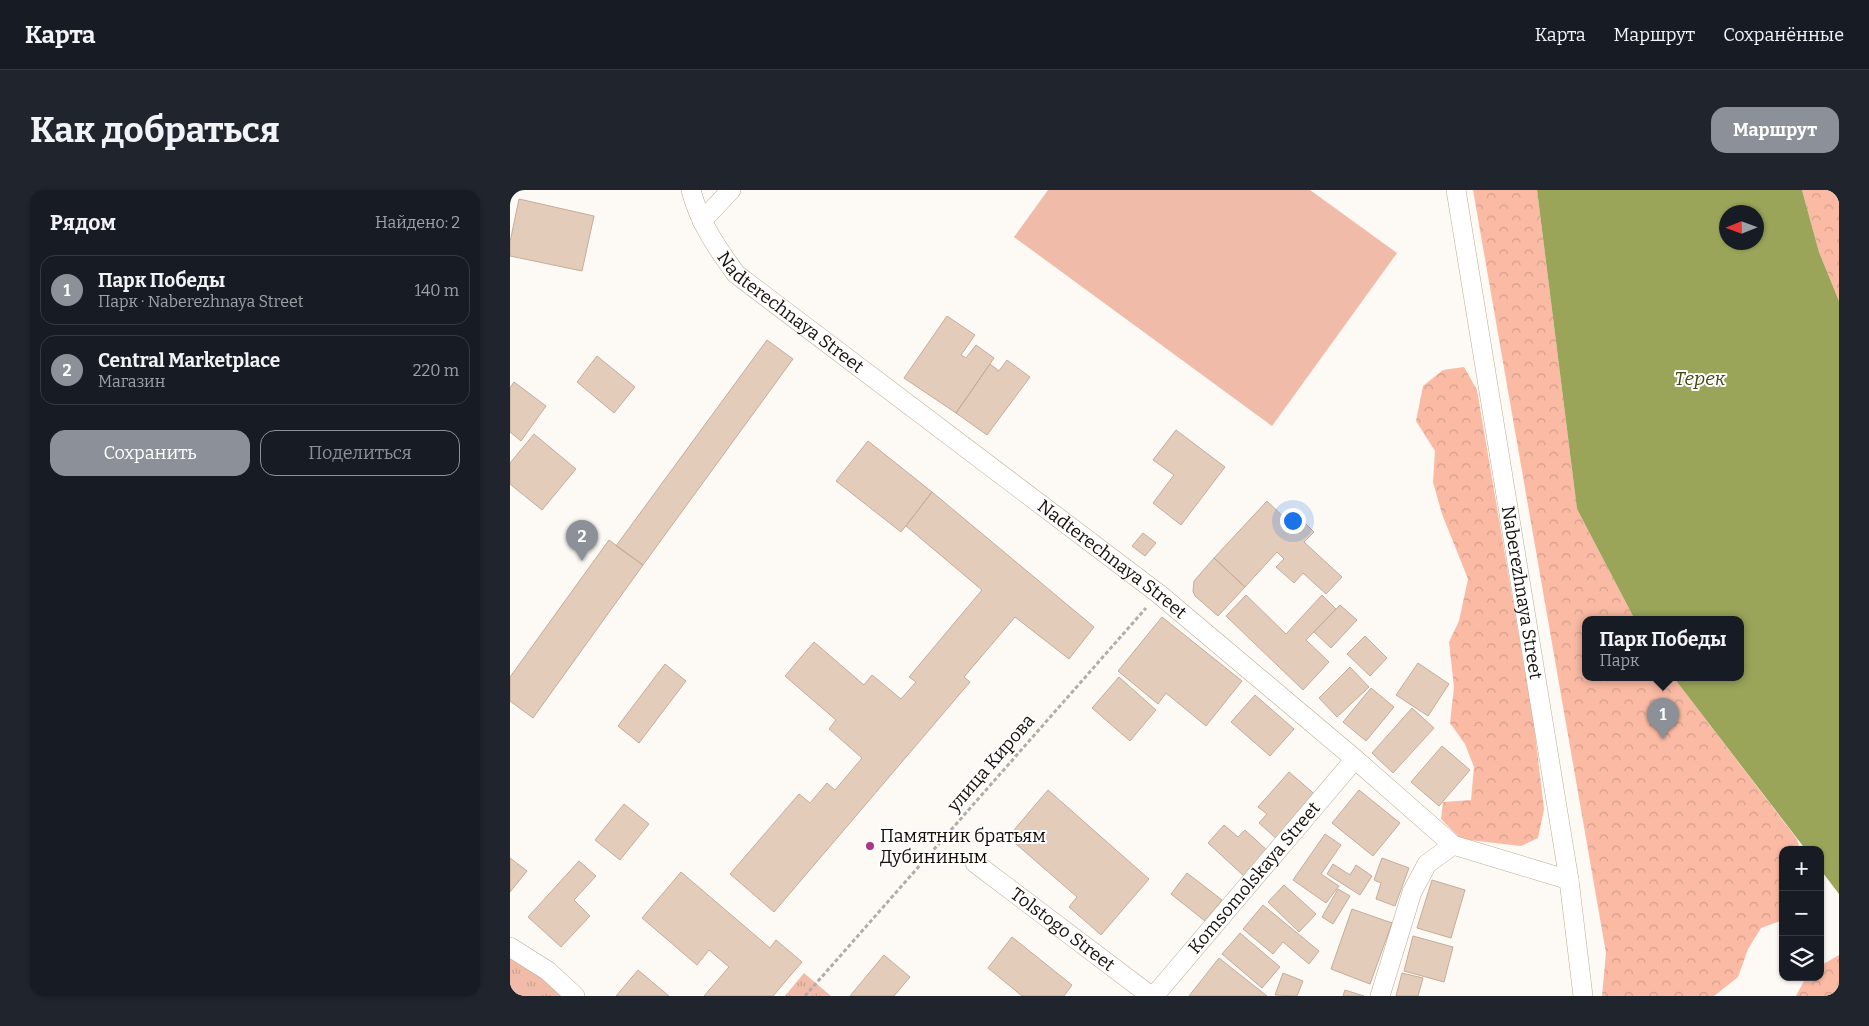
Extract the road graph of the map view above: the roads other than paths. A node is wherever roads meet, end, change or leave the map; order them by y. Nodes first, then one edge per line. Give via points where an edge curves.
1 (691, 190) edge
2 (731, 190) edge
3 (1456, 190) edge
4 (702, 221) junction
5 (1356, 759) junction
6 (1452, 845) junction
7 (975, 862) dead end
8 (1570, 880) junction
9 (510, 947) edge
10 (575, 996) edge
11 (1152, 996) edge
12 (1380, 996) edge
13 (1583, 996) edge

1 - 4 street, Nadterechnaya Street
2 - 4 street
3 - 8 street, Naberezhnaya Street
4 - 5 street, Nadterechnaya Street via 736,274 1159,594
5 - 6 street, Nadterechnaya Street
5 - 11 street, Komsomolskaya Street
6 - 8 street, Nadterechnaya Street
6 - 12 street via 1428,864 1412,892
7 - 11 street, Tolstogo Street
8 - 13 street, Naberezhnaya Street
9 - 10 street via 548,972

